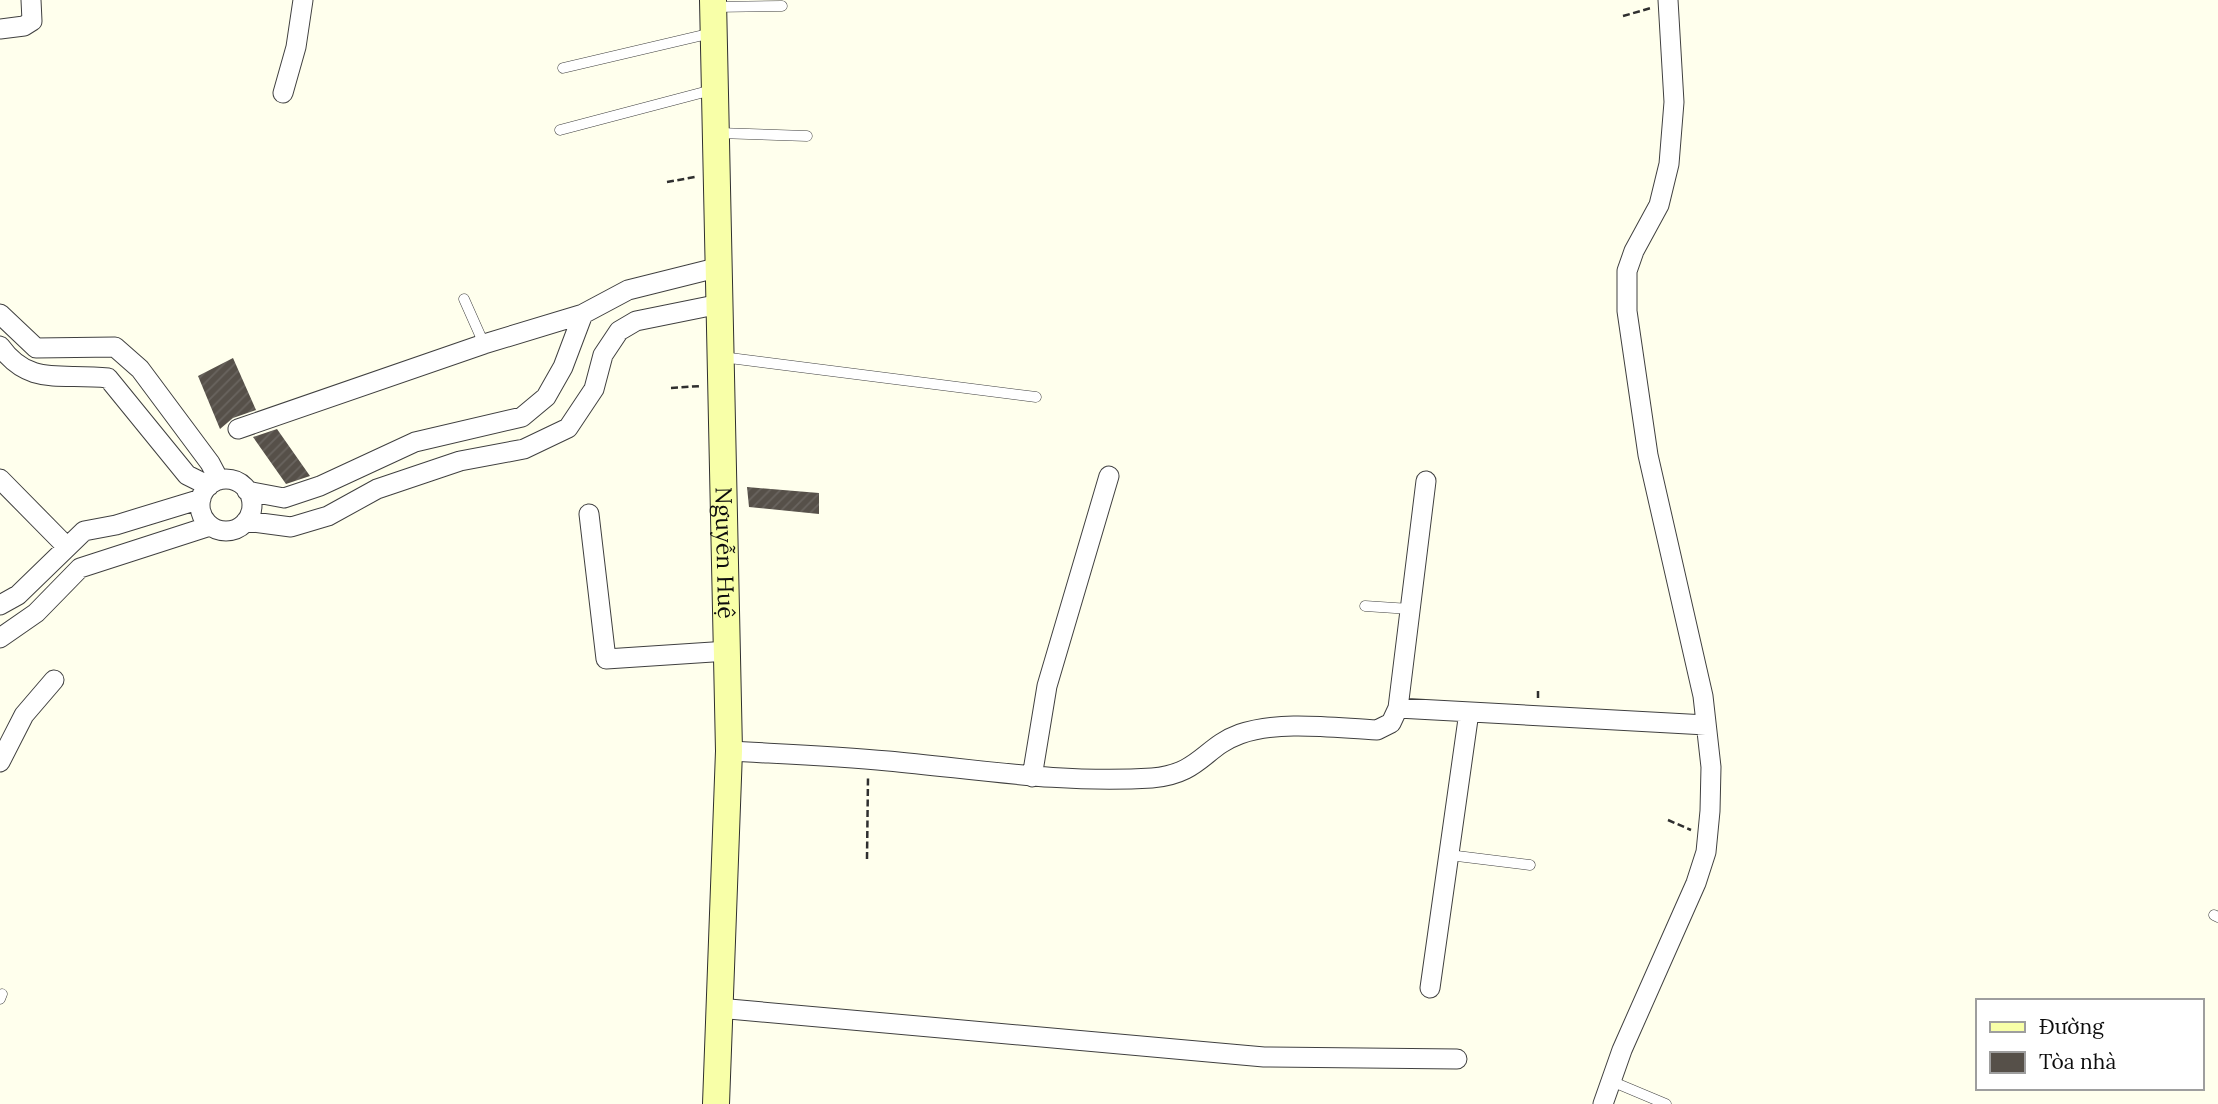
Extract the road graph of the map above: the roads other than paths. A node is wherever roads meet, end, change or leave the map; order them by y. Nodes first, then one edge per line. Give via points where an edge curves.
1 (31, 0) edge
2 (303, 0) edge
3 (1668, 2) edge
4 (713, 3) edge
5 (782, 6) dead end
6 (0, 29) edge
7 (712, 33) junction
8 (563, 68) dead end
9 (713, 90) junction
10 (283, 93) dead end
11 (560, 130) dead end
12 (714, 133) junction
13 (807, 136) dead end
14 (720, 267) junction
15 (464, 299) dead end
16 (720, 304) junction
17 (583, 314) junction
18 (0, 315) edge
19 (484, 344) junction
20 (0, 346) edge
21 (721, 357) junction
22 (1036, 397) dead end
23 (238, 429) dead end
24 (1108, 476) dead end
25 (0, 479) edge
26 (1426, 481) dead end
27 (210, 489) junction
28 (247, 491) junction
29 (589, 514) dead end
30 (246, 521) junction
31 (210, 526) junction
32 (67, 547) junction
33 (0, 605) edge
34 (1365, 606) dead end
35 (1410, 609) junction
36 (0, 638) edge
37 (728, 651) junction
38 (54, 680) dead end
39 (1398, 708) junction
40 (1469, 712) junction
41 (1706, 725) junction
42 (729, 751) junction
43 (0, 762) edge
44 (1032, 777) junction
45 (1449, 855) junction
46 (1530, 865) dead end
47 (1430, 988) dead end
48 (718, 1008) junction
49 (1457, 1059) dead end
50 (1611, 1081) junction
51 (716, 1104) edge
52 (1603, 1104) edge
53 (1666, 1104) edge

1 - 6 street via 32,21
2 - 10 street
3 - 41 street via 1674,103 1669,164 1659,205 1627,271 1627,311 1639,406
4 - 5 lane
4 - 7 street, Nguyễn Huệ
7 - 8 lane
7 - 9 street, Nguyễn Huệ
9 - 11 lane
9 - 12 street, Nguyễn Huệ
12 - 13 lane
12 - 14 street, Nguyễn Huệ
14 - 16 street, Nguyễn Huệ
14 - 17 street via 628,290
15 - 19 lane
16 - 21 street, Nguyễn Huệ
16 - 30 street via 636,321 619,331 603,355 594,389 568,428 524,449 460,461 377,489 328,516 291,527
17 - 19 street
17 - 28 street via 564,368 546,397 522,417 415,442 284,498
18 - 27 street via 36,348 115,346 140,369 210,463
19 - 23 street
20 - 27 street via 12,363 32,374 108,378 187,475
21 - 22 lane
21 - 37 street, Nguyễn Huệ
24 - 44 street via 1047,685
25 - 32 street
26 - 35 street
27 - 28 street via 235,481
27 - 31 street via 201,513
27 - 32 street via 116,525 84,531
28 - 30 street via 252,506
29 - 37 street via 606,659
30 - 31 street via 233,530
31 - 36 street via 80,568 36,613
32 - 33 street via 18,595
34 - 35 lane
35 - 39 street
37 - 42 street, Nguyễn Huệ
38 - 43 street via 24,715
39 - 40 street
39 - 44 street via 1391,723 1377,730 1257,729 1237,735 1201,762 1167,776 1091,781
40 - 41 street
40 - 45 street
41 - 50 street via 1711,767 1706,852
42 - 44 street via 869,759
42 - 48 street, Nguyễn Huệ
45 - 46 lane
45 - 47 street
48 - 49 street via 1264,1057
48 - 51 street, Nguyễn Huệ
50 - 52 street
50 - 53 lane

